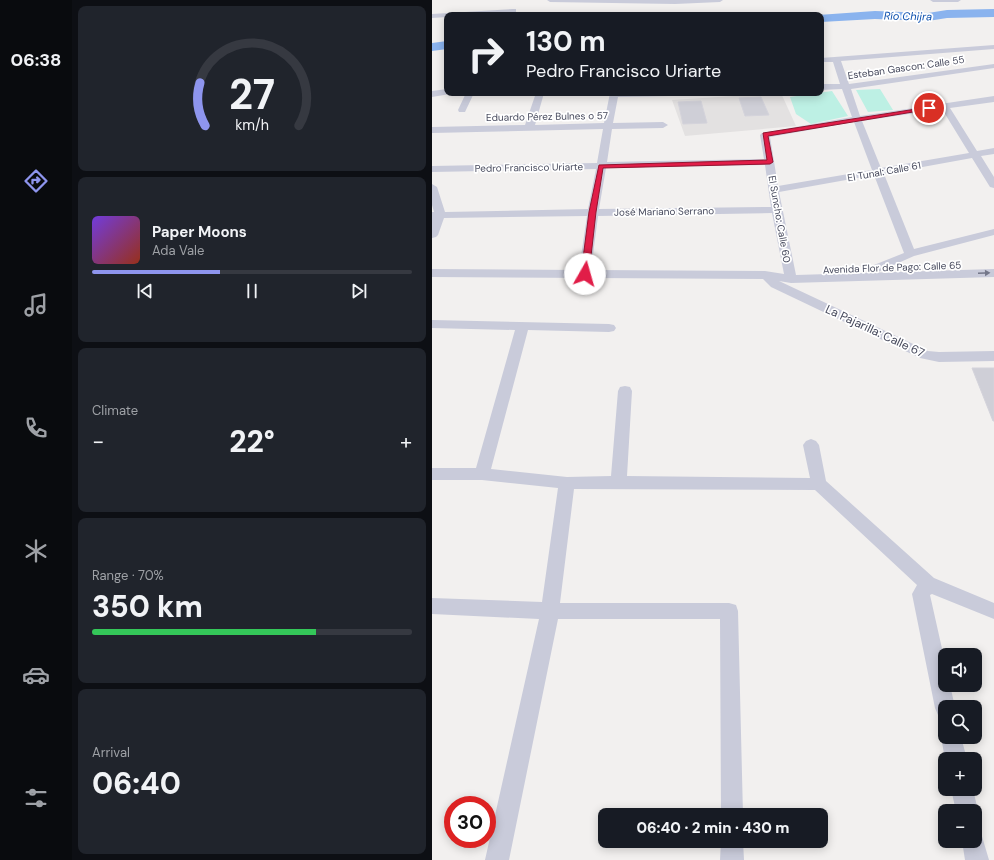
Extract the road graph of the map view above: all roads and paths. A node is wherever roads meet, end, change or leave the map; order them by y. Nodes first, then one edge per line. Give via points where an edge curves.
1 (550, 0) edge
2 (720, 0) edge
3 (932, 0) edge
4 (958, 0) edge
5 (697, 1) edge
6 (513, 11) dead end
7 (497, 12) edge
8 (444, 15) edge
9 (432, 16) edge
10 (994, 46) edge
11 (836, 59) junction
12 (824, 60) edge
13 (994, 66) edge
14 (846, 86) junction
15 (824, 87) edge
16 (444, 92) edge
17 (432, 94) edge
18 (469, 96) edge
19 (539, 96) edge
20 (613, 96) edge
21 (994, 99) edge
22 (944, 106) junction
23 (462, 110) dead end
24 (857, 119) junction
25 (663, 125) dead end
26 (607, 126) junction
27 (529, 128) junction
28 (432, 130) edge
29 (994, 151) edge
30 (975, 155) junction
31 (770, 162) junction
32 (601, 166) junction
33 (432, 169) edge
34 (878, 172) junction
35 (994, 185) edge
36 (432, 187) edge
37 (774, 190) junction
38 (777, 210) junction
39 (593, 212) junction
40 (436, 215) edge
41 (994, 232) edge
42 (432, 235) edge
43 (910, 254) junction
44 (994, 262) edge
45 (878, 268) junction
46 (432, 273) edge
47 (994, 273) edge
48 (585, 274) junction
49 (765, 275) junction
50 (790, 275) junction
51 (432, 324) edge
52 (523, 325) junction
53 (609, 328) dead end
54 (994, 356) edge
55 (625, 391) dead end
56 (811, 445) dead end
57 (432, 474) edge
58 (482, 474) junction
59 (619, 482) junction
60 (567, 483) junction
61 (819, 484) junction
62 (928, 584) junction
63 (432, 606) edge
64 (550, 611) junction
65 (994, 611) edge
66 (943, 700) edge
67 (732, 808) edge
68 (732, 848) edge
69 (974, 848) edge
70 (497, 860) edge
71 (732, 860) edge
72 (977, 860) edge

1 - 5 street
2 - 5 street
3 - 4 street
6 - 7 street
8 - 9 street
10 - 11 street
11 - 12 street
11 - 14 street
13 - 14 street, Esteban Gascon: Calle 55
14 - 15 street, Esteban Gascon: Calle 55
14 - 24 street
16 - 17 street
18 - 23 street
19 - 27 street
20 - 26 street
21 - 22 street
22 - 24 street
22 - 30 street
24 - 31 street, El Suncho: Calle 60 via 765,135
24 - 34 street
25 - 26 street, Eduardo Pérez Bulnes o 57
26 - 27 street, Eduardo Pérez Bulnes o 57
26 - 32 street
27 - 28 street, Eduardo Pérez Bulnes o 57
29 - 30 street, El Tunal: Calle 61
30 - 34 street, El Tunal: Calle 61
30 - 35 street
31 - 32 street, Pedro Francisco Uriarte
31 - 37 street, El Suncho: Calle 60
32 - 33 street, Pedro Francisco Uriarte
32 - 39 street
34 - 37 street, El Tunal: Calle 61
34 - 43 street
36 - 40 street
37 - 38 street, El Suncho: Calle 60
38 - 39 street, José Mariano Serrano
38 - 50 street, El Suncho: Calle 60
39 - 40 street, José Mariano Serrano
39 - 48 street
40 - 42 street
41 - 43 street
43 - 45 street
44 - 45 street, Avenida Flor de Pago: Calle 65
45 - 50 street, Avenida Flor de Pago: Calle 65
46 - 48 street
50 -> 47 street, Avenida Flor de Pago: Calle 65
48 - 49 street
49 - 50 street
49 - 54 street, La Pajarilla: Calle 67 via 775,284 925,355
51 - 52 street
52 - 53 street
52 - 58 street
55 - 59 street
56 - 61 street
57 - 58 street
58 - 60 street
59 - 60 street
59 - 61 street
60 - 64 street
61 - 62 street
62 - 65 street
62 - 66 street via 921,594
63 - 64 street
64 - 67 street via 729,611
64 - 70 street
68 - 71 street
69 - 72 street

